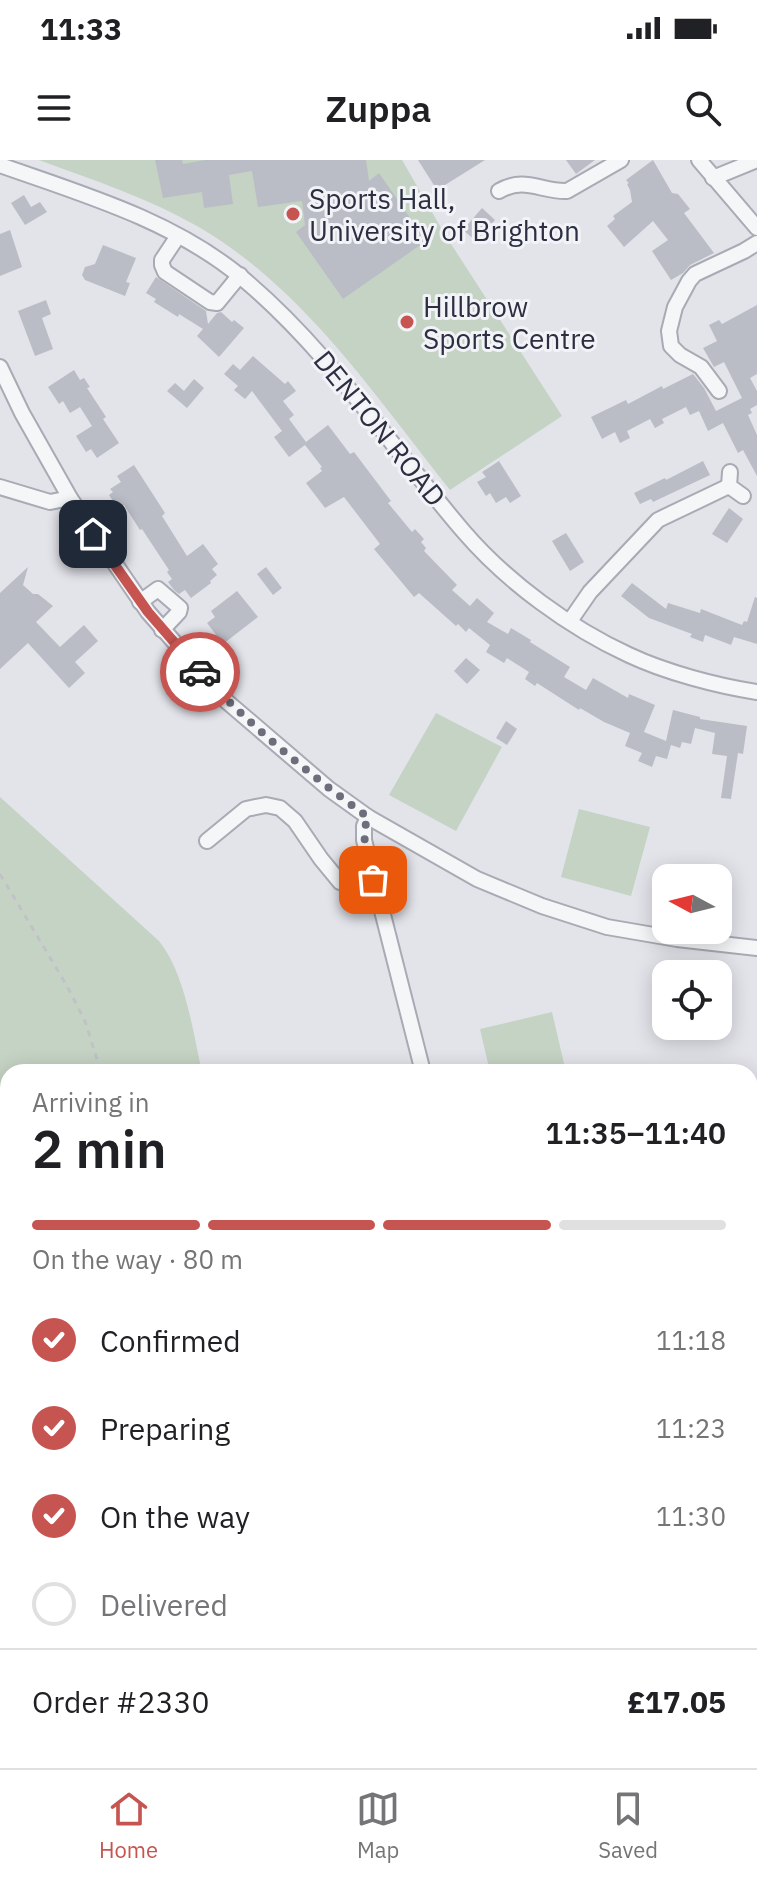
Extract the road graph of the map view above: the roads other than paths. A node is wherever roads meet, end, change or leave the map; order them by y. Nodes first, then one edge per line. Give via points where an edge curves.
1 (621, 160) edge
2 (699, 160) edge
3 (757, 160) edge
4 (0, 165) edge
5 (713, 178) junction
6 (499, 191) dead end
7 (757, 228) edge
8 (178, 236) junction
9 (757, 243) edge
10 (240, 275) junction
11 (0, 367) edge
12 (719, 391) dead end
13 (0, 487) edge
14 (743, 496) dead end
15 (70, 498) junction
16 (140, 602) junction
17 (570, 621) junction
18 (162, 630) junction
19 (757, 692) edge
20 (368, 817) junction
21 (207, 841) dead end
22 (373, 880) junction
23 (757, 948) edge
24 (421, 1064) edge

1 - 6 street via 567,191 519,183
2 - 5 street
3 - 5 street
4 - 8 street, DENTON ROAD
5 - 7 street
8 - 10 street, DENTON ROAD
8 - 10 street via 162,260 165,272 210,302 217,303
9 - 12 street via 695,274 675,307 671,346 701,367
10 - 17 street, DENTON ROAD via 323,356 466,535 502,570
11 - 15 street
13 - 15 street via 50,502
14 - 17 street via 729,479 658,520
15 - 16 street
16 - 18 street
16 - 18 street via 158,589 180,608
17 - 19 street, DENTON ROAD via 631,656
18 - 20 street via 225,700
20 - 22 street via 364,840
20 - 23 street via 477,879 542,906 607,927
21 - 22 street via 246,809 280,808 340,882 351,886
22 - 24 street

